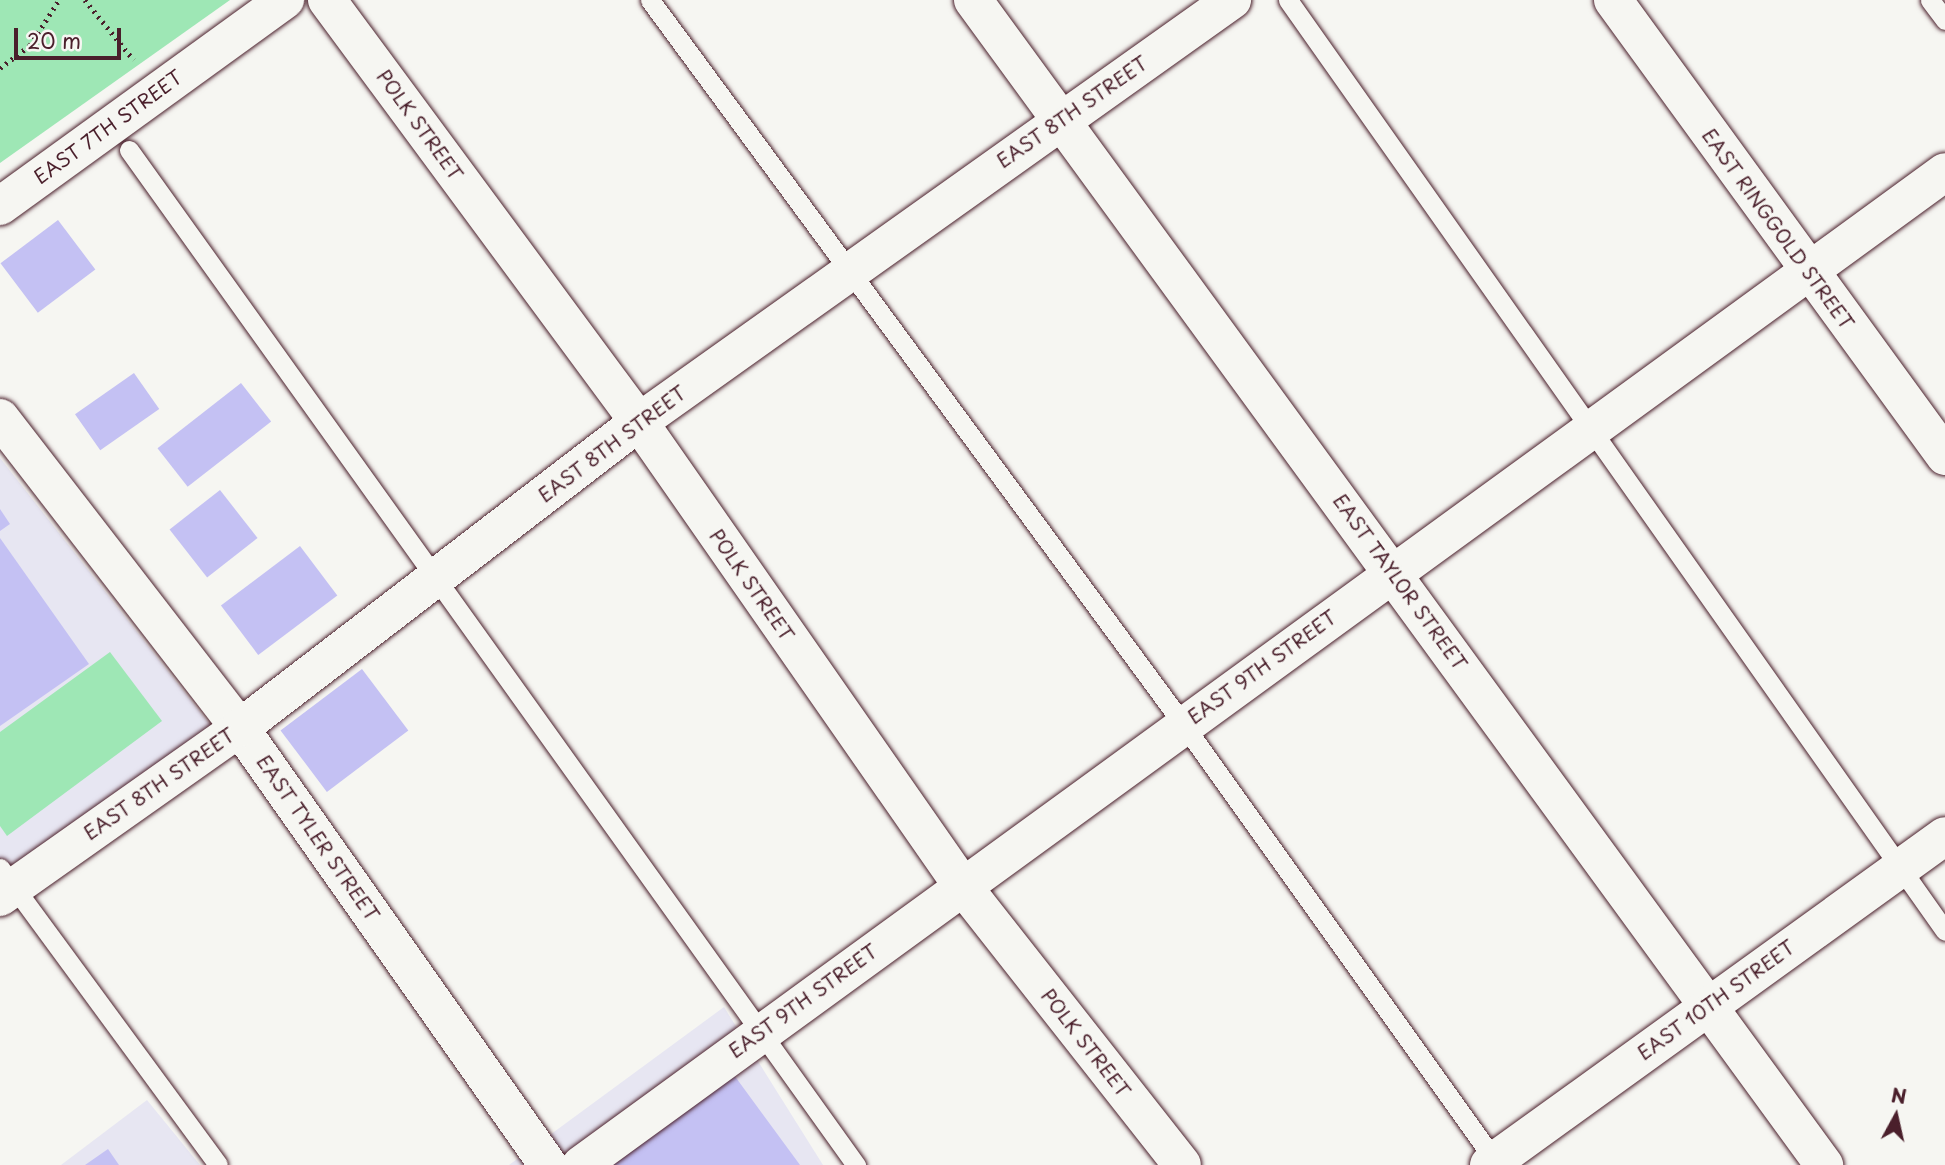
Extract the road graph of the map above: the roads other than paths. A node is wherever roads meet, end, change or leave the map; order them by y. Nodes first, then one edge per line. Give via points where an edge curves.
1 (285, 0) edge
2 (327, 0) edge
3 (650, 0) edge
4 (973, 0) edge
5 (1232, 0) edge
6 (1288, 0) edge
7 (1613, 0) edge
8 (1930, 0) edge
9 (1945, 20) edge
10 (1061, 119) junction
11 (129, 150) dead end
12 (1945, 173) edge
13 (0, 206) edge
14 (847, 272) junction
15 (1808, 273) junction
16 (0, 418) edge
17 (639, 422) junction
18 (1593, 428) junction
19 (1945, 456) edge
20 (1393, 573) junction
21 (439, 576) junction
22 (1183, 724) junction
23 (240, 728) junction
24 (1945, 836) edge
25 (1899, 869) junction
26 (5, 884) edge
27 (961, 884) junction
28 (1945, 931) edge
29 (1710, 1003) junction
30 (760, 1032) junction
31 (1494, 1164) edge
32 (218, 1165) edge
33 (548, 1165) edge
34 (581, 1165) edge
35 (856, 1165) edge
36 (1182, 1165) edge
37 (1824, 1165) edge

1 - 13 street, EAST 7TH STREET
2 - 17 street, POLK STREET
3 - 14 lane
4 - 10 street, EAST TAYLOR STREET
5 - 10 street, EAST 8TH STREET
6 - 18 lane
7 - 15 street, EAST RINGGOLD STREET
8 - 9 lane
10 - 14 street, EAST 8TH STREET
10 - 20 street, EAST TAYLOR STREET
11 - 21 lane
12 - 15 street, EAST 9TH STREET
14 - 17 street, EAST 8TH STREET
14 - 22 lane
15 - 18 street, EAST 9TH STREET
15 - 19 street, EAST RINGGOLD STREET
16 - 23 street, EAST TYLER STREET
17 - 21 street, EAST 8TH STREET
17 - 27 street, POLK STREET
18 - 20 street, EAST 9TH STREET
18 - 25 lane
20 - 22 street, EAST 9TH STREET
20 - 29 street, EAST TAYLOR STREET
21 - 23 street, EAST 8TH STREET
21 - 30 lane
22 - 27 street, EAST 9TH STREET
22 - 31 lane
23 - 26 street, EAST 8TH STREET
23 - 33 street, EAST TYLER STREET
24 - 25 street, EAST 10TH STREET
25 - 28 lane
25 - 29 street, EAST 10TH STREET
26 - 32 lane
27 - 30 street, EAST 9TH STREET
27 - 36 street, POLK STREET
29 - 31 street, EAST 10TH STREET
29 - 37 street, EAST TAYLOR STREET
30 - 34 street, EAST 9TH STREET
30 - 35 lane

